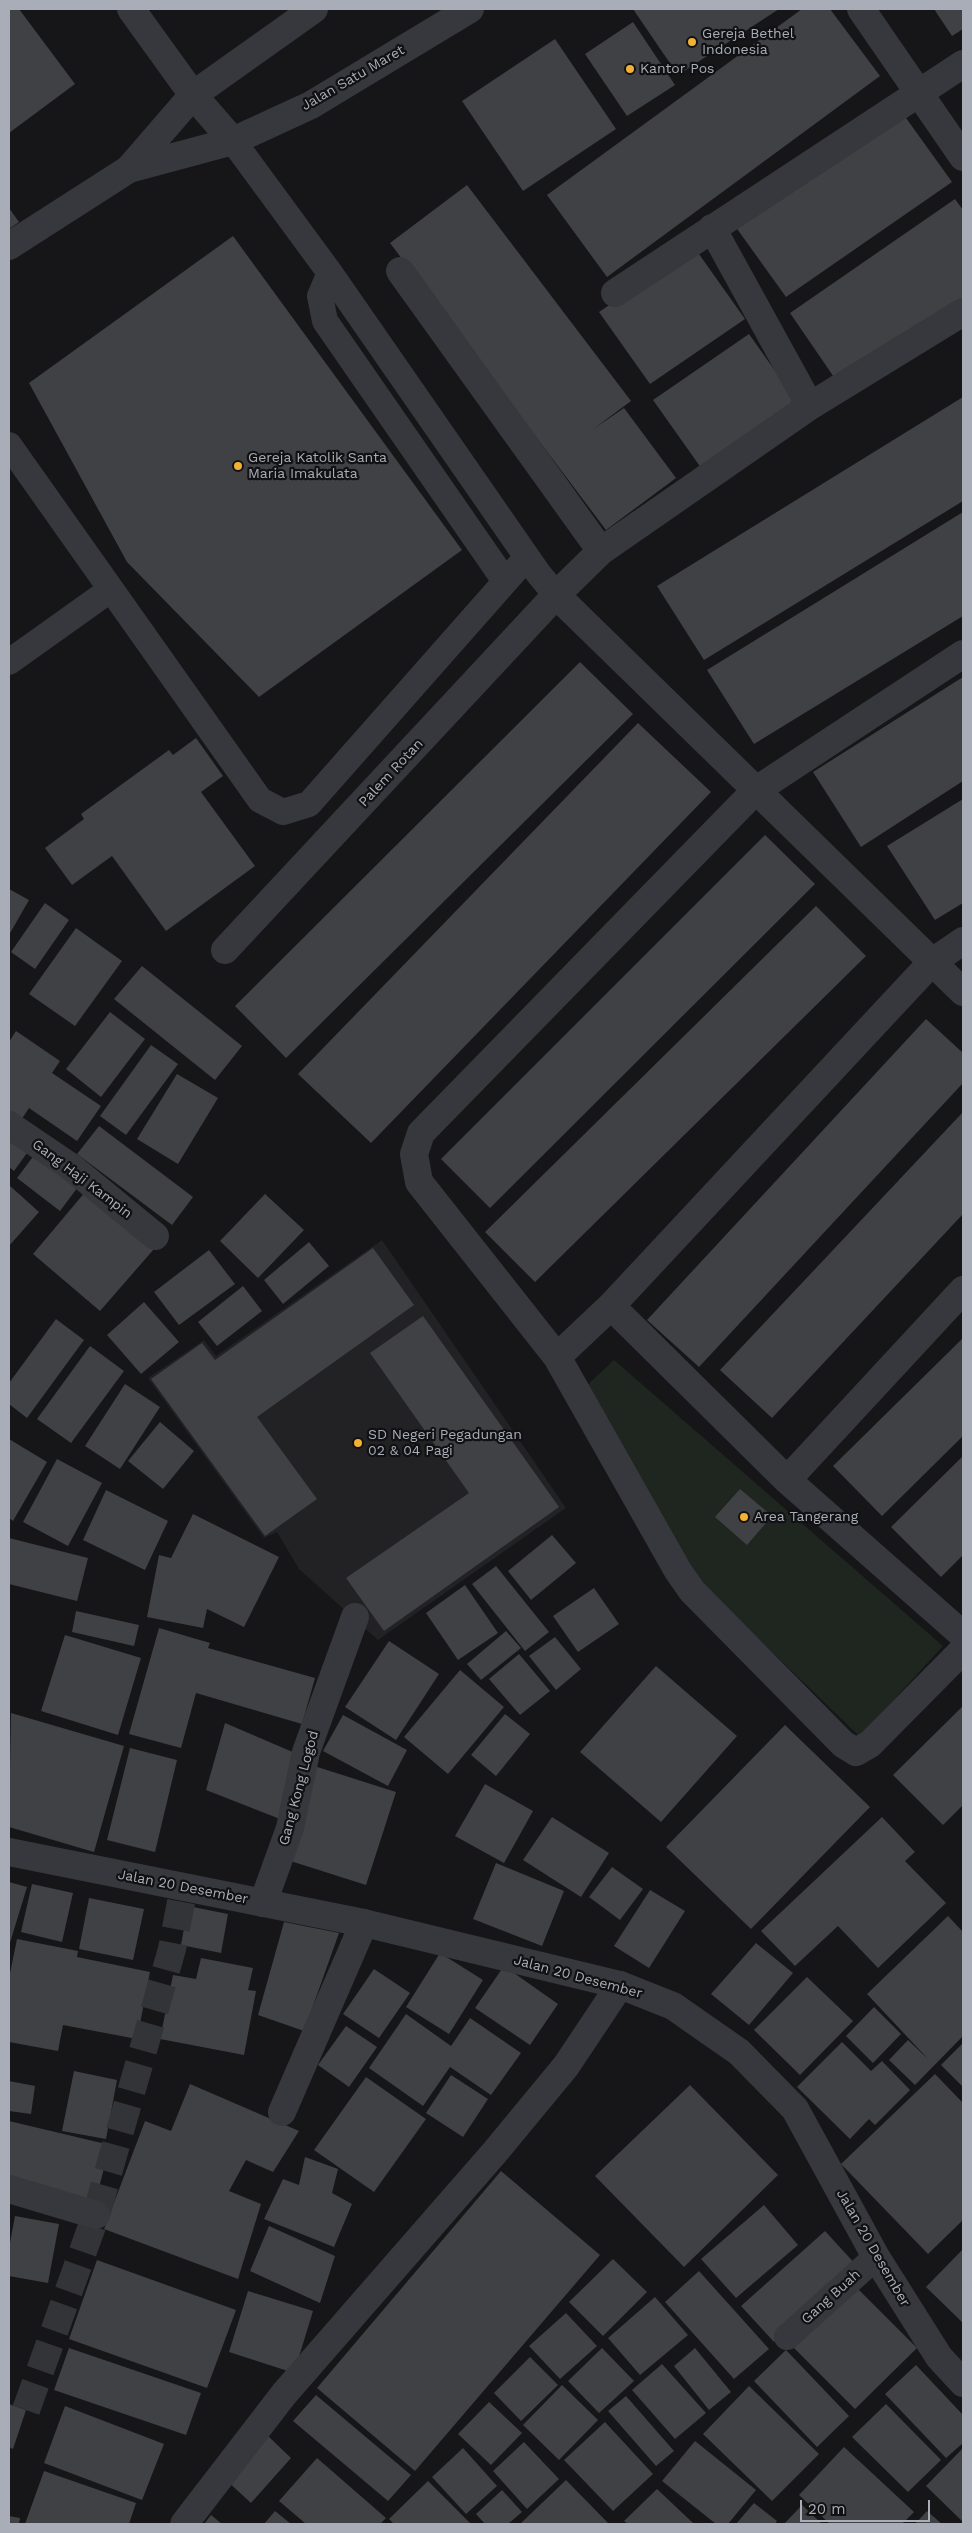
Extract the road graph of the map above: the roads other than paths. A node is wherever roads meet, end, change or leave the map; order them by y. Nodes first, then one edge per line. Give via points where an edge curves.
1 (131, 9) edge
2 (314, 9) edge
3 (470, 9) edge
4 (861, 9) edge
5 (963, 64) edge
6 (920, 92) junction
7 (193, 95) junction
8 (233, 141) junction
9 (963, 157) edge
10 (129, 169) junction
11 (712, 228) junction
12 (9, 246) edge
13 (400, 271) dead end
14 (330, 273) junction
15 (614, 293) dead end
16 (963, 312) edge
17 (810, 406) junction
18 (9, 444) edge
19 (601, 552) junction
20 (527, 557) junction
21 (504, 580) junction
22 (110, 590) junction
23 (556, 596) junction
24 (963, 654) edge
25 (9, 662) edge
26 (755, 791) junction
27 (963, 941) edge
28 (225, 950) dead end
29 (932, 962) junction
30 (963, 992) edge
31 (9, 1125) edge
32 (155, 1236) dead end
33 (963, 1290) edge
34 (611, 1306) junction
35 (557, 1357) junction
36 (787, 1480) junction
37 (355, 1617) dead end
38 (963, 1635) edge
39 (963, 1650) edge
40 (9, 1852) edge
41 (263, 1903) junction
42 (364, 1924) junction
43 (620, 1985) junction
44 (282, 2112) dead end
45 (9, 2189) edge
46 (96, 2215) dead end
47 (876, 2256) junction
48 (787, 2337) dead end
49 (963, 2383) edge
50 (184, 2524) edge

1 - 7 street
2 - 7 street, Jalan Satu Maret
3 - 8 street, Jalan Satu Maret via 311,105
4 - 6 street
5 - 6 street
6 - 9 street
6 - 11 street
7 - 8 street
7 - 10 street, Jalan Satu Maret
8 - 10 street, Jalan Satu Maret
8 - 14 lane
10 - 12 street, Jalan Satu Maret
11 - 15 street
11 - 17 street
13 - 19 street
14 - 20 lane
14 - 21 lane via 320,296 325,321
16 - 17 street, Palem Rotan
17 - 19 street, Palem Rotan
18 - 22 lane
19 - 23 street, Palem Rotan
20 - 21 lane
20 - 23 lane
21 - 22 lane via 309,804 283,812 260,800
22 - 25 lane
23 - 26 street
23 - 28 street, Palem Rotan
24 - 26 street
26 - 29 street
26 - 35 street via 421,1133 414,1154 419,1182
27 - 29 street
29 - 30 street
29 - 34 street
31 - 32 street, Gang Haji Kampin via 71,1167
33 - 36 street
34 - 35 street
34 - 36 street
35 - 39 street via 692,1592 843,1744 856,1752 870,1744
36 - 38 street
37 - 41 street, Gang Kong Logod via 306,1752 290,1828
40 - 41 street, Jalan 20 Desember
41 - 42 street, Jalan 20 Desember
42 - 43 street, Jalan 20 Desember
42 - 44 street
43 - 47 street, Jalan 20 Desember via 673,2006 739,2052 795,2109
43 - 50 street via 566,2066 284,2394
45 - 46 street
47 - 48 lane, Gang Buah
47 - 49 street, Jalan 20 Desember via 939,2357

